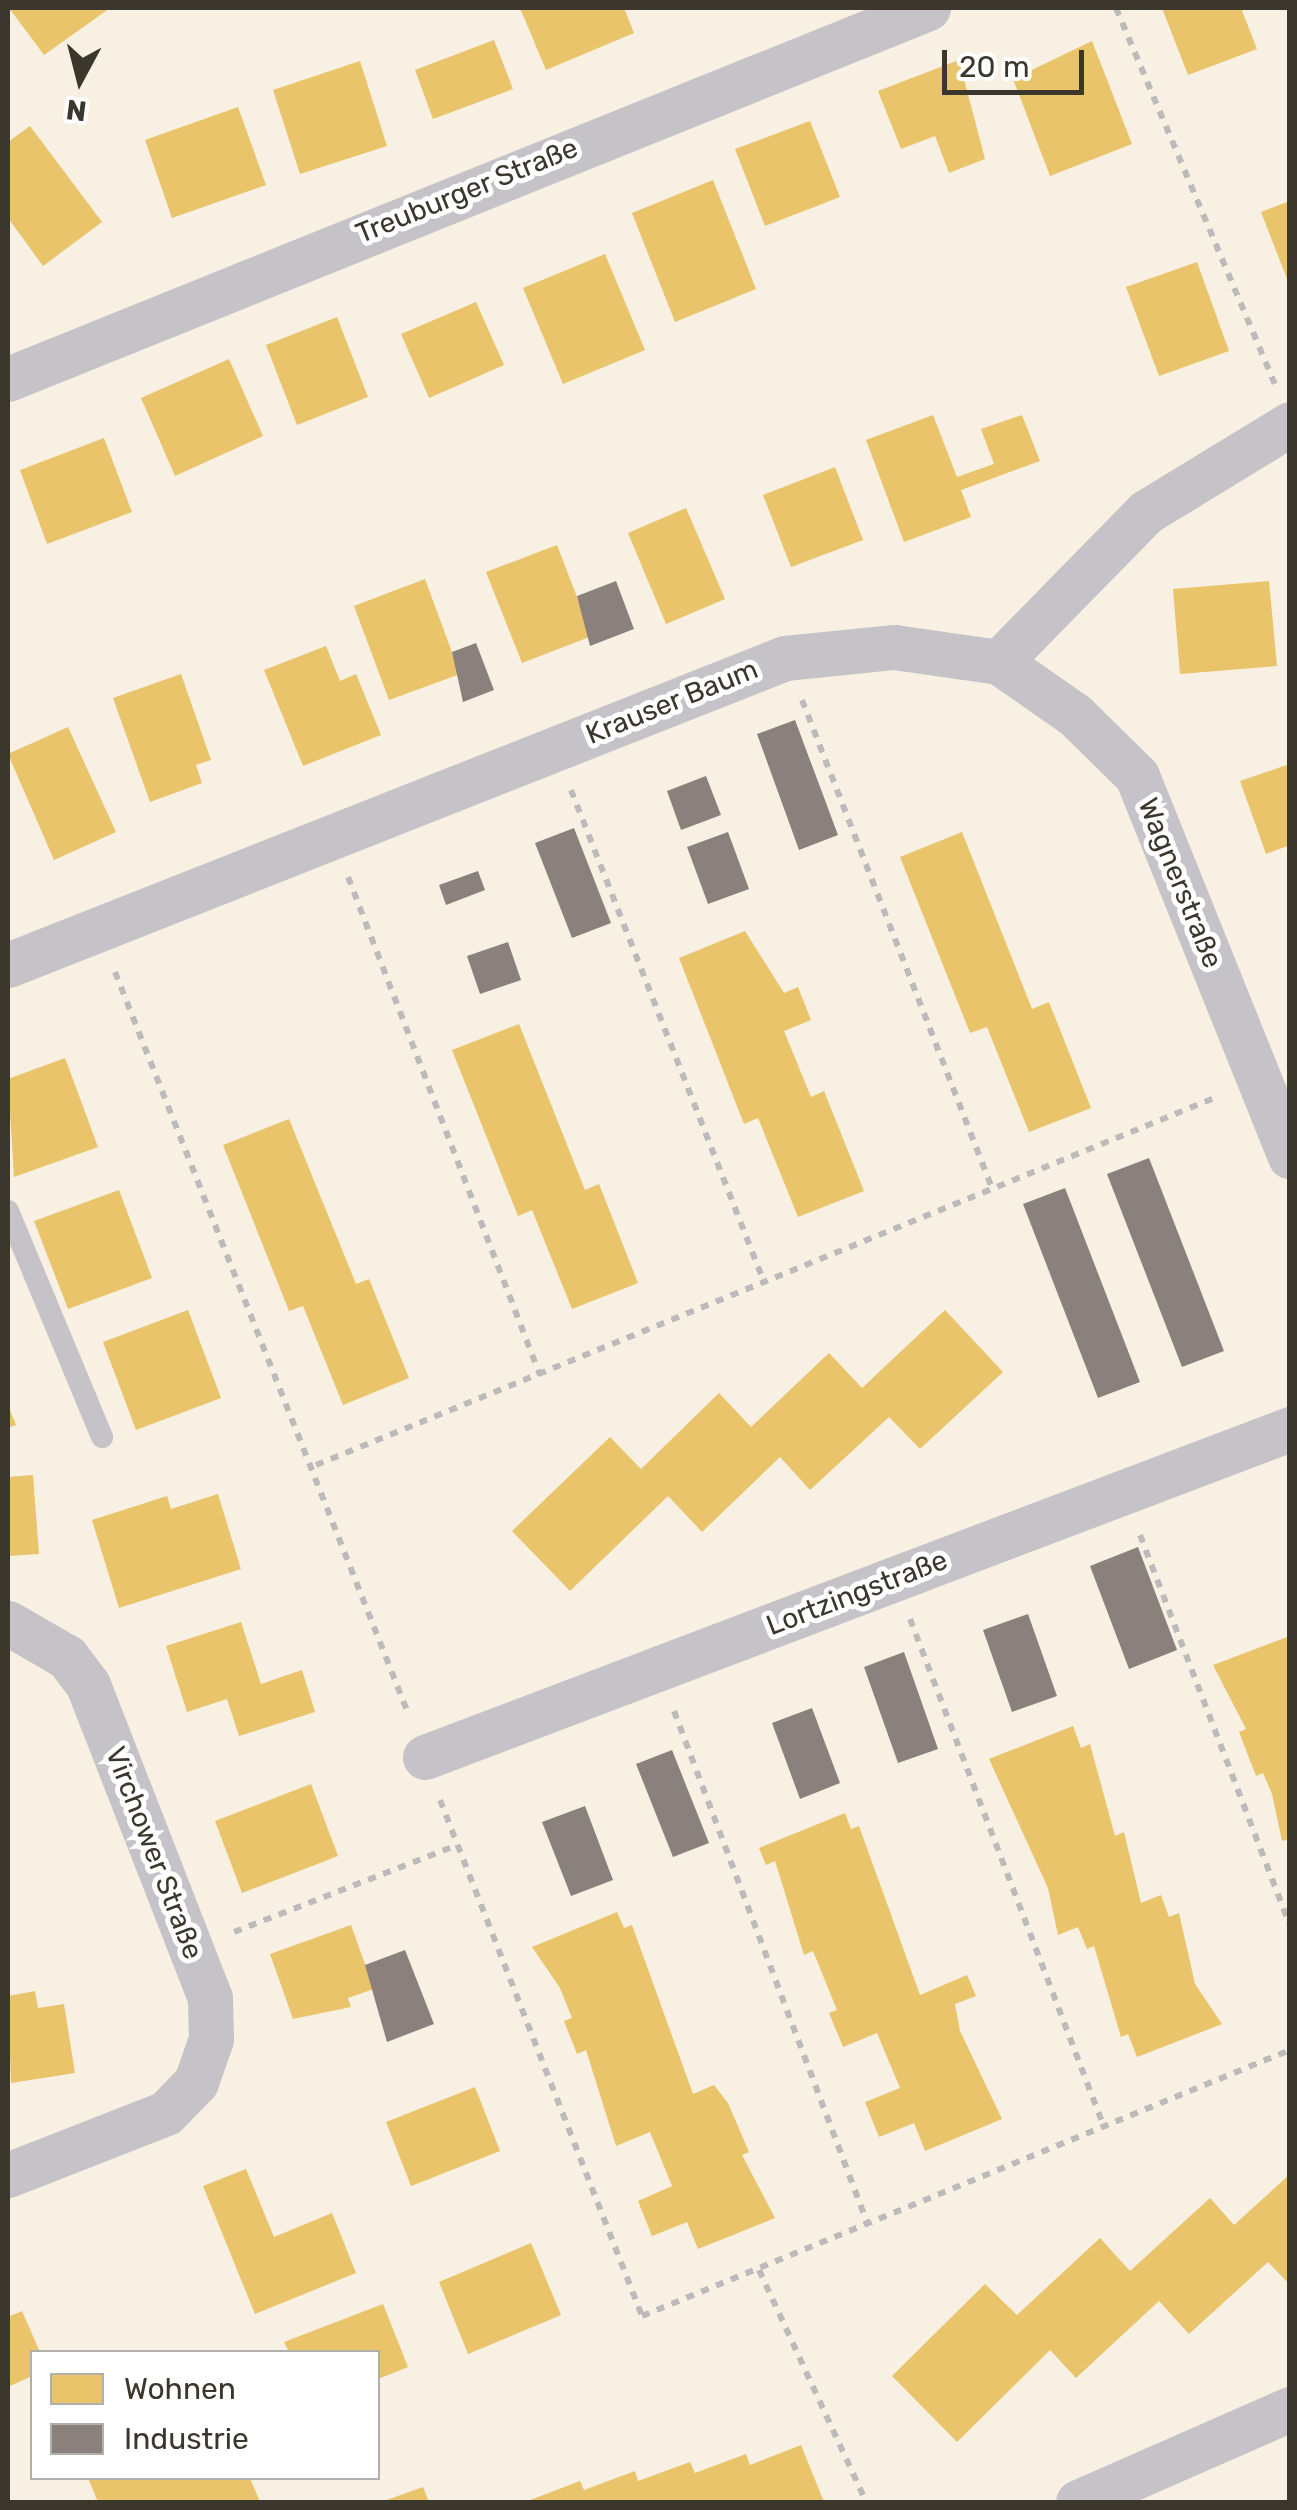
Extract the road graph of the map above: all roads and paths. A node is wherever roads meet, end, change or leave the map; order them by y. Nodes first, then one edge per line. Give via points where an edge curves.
1 (928, 8) edge
2 (1116, 8) edge
3 (8, 380) edge
4 (1286, 412) edge
5 (785, 658) junction
6 (999, 662) junction
7 (554, 748) junction
8 (332, 836) junction
9 (97, 929) junction
10 (8, 965) edge
11 (1259, 1080) junction
12 (1290, 1156) edge
13 (992, 1188) junction
14 (8, 1210) edge
15 (764, 1282) junction
16 (540, 1375) junction
17 (1290, 1429) edge
18 (102, 1437) dead end
19 (316, 1465) junction
20 (1124, 1491) junction
21 (895, 1578) junction
22 (8, 1623) edge
23 (658, 1668) junction
24 (425, 1757) junction
25 (456, 1845) junction
26 (1290, 1926) edge
27 (192, 1948) junction
28 (1290, 2050) edge
29 (1104, 2127) junction
30 (8, 2175) edge
31 (868, 2224) junction
32 (759, 2270) junction
33 (1290, 2409) edge
34 (1150, 2488) edge
35 (866, 2502) edge
36 (1078, 2502) edge

1 - 3 street, Treuburger Straße
2 - 4 path
4 - 6 street via 1146,512
5 - 6 street, Krauser Baum via 894,647
5 - 7 street, Krauser Baum
5 - 13 path
6 - 11 street, Wagnerstraße via 1075,716 1137,776
7 - 8 street, Krauser Baum
7 - 15 path
8 - 9 street, Krauser Baum
8 - 16 path
9 - 10 street, Krauser Baum
9 - 19 path
11 - 12 street, Wagnerstraße
11 - 13 path
13 - 15 path
14 - 18 lane
15 - 16 path
16 - 19 path
17 - 20 street, Lortzingstraße
19 - 24 path
20 - 21 street, Lortzingstraße
20 - 26 path
21 - 23 street, Lortzingstraße
21 - 29 path
22 - 27 street, Virchower Straße via 67,1657 88,1684
23 - 24 street, Lortzingstraße
23 - 31 path
24 - 25 path
25 - 27 path
25 - 32 path via 642,2316
27 - 30 street, Virchower Straße via 210,1998 211,2039 196,2082 166,2113
28 - 29 path
29 - 31 path
31 - 32 path
32 - 35 path
33 - 34 street
34 - 36 street

